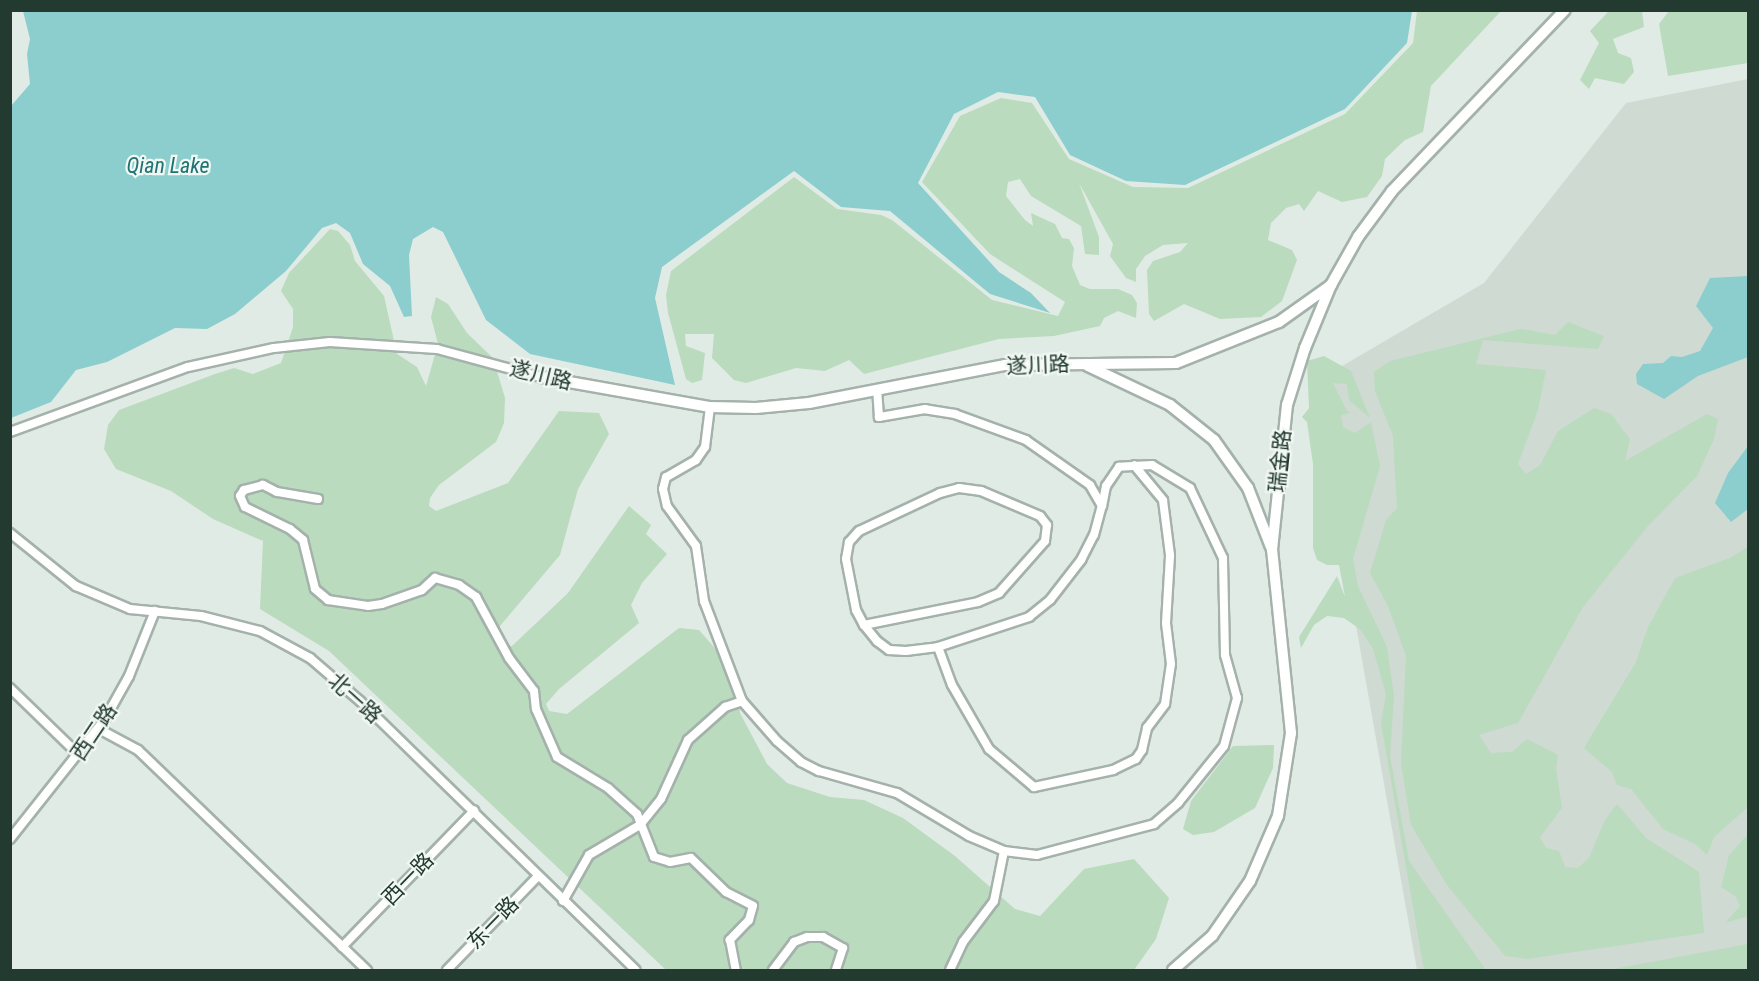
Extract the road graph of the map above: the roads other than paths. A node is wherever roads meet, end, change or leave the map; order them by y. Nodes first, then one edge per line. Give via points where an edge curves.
1 (1565, 10) edge
2 (1331, 285) junction
3 (1082, 364) junction
4 (541, 376) joint
5 (877, 391) junction
6 (710, 407) junction
7 (10, 432) edge
8 (1134, 465) junction
9 (318, 499) dead end
10 (1102, 506) junction
11 (10, 533) edge
12 (1272, 550) junction
13 (155, 611) junction
14 (864, 625) junction
15 (938, 647) junction
16 (10, 688) edge
17 (742, 701) junction
18 (99, 729) junction
19 (80, 755) junction
20 (474, 811) junction
21 (640, 825) junction
22 (10, 839) edge
23 (1004, 851) junction
24 (538, 876) junction
25 (563, 901) junction
26 (342, 947) junction
27 (367, 970) edge
28 (447, 970) edge
29 (636, 970) edge
30 (736, 970) edge
31 (773, 970) edge
32 (836, 970) edge
33 (950, 970) edge
34 (1173, 970) edge

1 - 2 street, 瑞金路 via 1392,191 1358,237
2 - 3 street, 遂川路 via 1279,322 1176,363
2 - 12 street, 瑞金路 via 1287,405
3 - 5 street, 遂川路 via 1005,365
3 - 12 street, 遂川路 via 1170,405 1214,440 1248,488
4 - 6 street, 遂川路
4 - 7 street, 遂川路 via 437,349 319,343 274,348 188,367
5 - 6 street, 遂川路 via 809,403
5 - 10 street via 879,417 926,409 955,414 1026,440 1090,485
6 - 17 street via 705,447 696,460 666,477 663,489 667,506 696,546 704,601
8 - 10 street via 1119,467 1106,486
8 - 15 street via 1163,500 1170,555 1166,623 1171,664 1165,705 1147,728 1136,759 1113,770 1034,787 989,749 952,686
8 - 23 street via 1152,465 1190,488 1223,558 1225,655 1237,698 1232,726 1224,746 1178,803 1154,824 1037,855
9 - 21 street via 277,492 263,485 244,490 240,496 244,507 290,529 303,540 315,589 328,600 368,606 382,604 413,595 435,578 459,585 476,597 509,658 534,691 536,709 557,757 608,788 637,814
10 - 15 street via 1094,535 1081,560 1050,600 1029,617
11 - 13 street, 北一路 via 76,586 130,609
12 - 34 street, 瑞金路 via 1291,733 1278,816 1250,881 1212,936
13 - 18 street, 西二路 via 129,676
13 - 20 street, 北一路 via 201,616 260,631 310,658
14 - 14 street via 856,610 846,559 849,542 859,531 959,488 981,491 1040,516 1047,525 1045,541 999,593 978,602
14 - 15 street via 889,650
16 - 19 street
17 - 21 street via 726,707 688,740 661,799
17 - 23 street via 801,762 897,793 969,836
18 - 19 street, 西二路
18 - 26 street via 138,750
19 - 22 street, 西二路
20 - 24 street, 北一路
20 - 26 street, 西一路
21 - 25 street via 589,855
21 - 30 street via 654,857 670,862 691,858 717,885 753,906 749,920 730,940
23 - 33 street via 994,901 963,942
24 - 25 street, 北一路
24 - 28 street, 东一路
25 - 29 street, 北一路
26 - 27 street
31 - 32 street via 795,942 823,937 843,948

